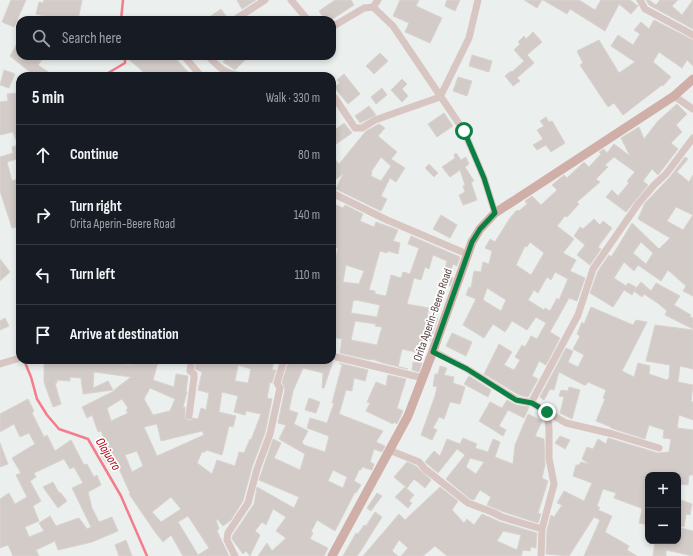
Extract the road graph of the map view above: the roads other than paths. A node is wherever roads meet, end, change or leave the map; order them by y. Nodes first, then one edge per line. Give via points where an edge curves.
1 (265, 0) edge
2 (291, 0) edge
3 (378, 0) edge
4 (478, 0) edge
5 (640, 0) edge
6 (373, 7) junction
7 (240, 16) edge
8 (305, 16) edge
9 (336, 25) edge
10 (693, 35) edge
11 (187, 60) edge
12 (212, 60) edge
13 (198, 72) edge
14 (226, 72) edge
15 (693, 79) edge
16 (674, 96) junction
17 (440, 97) junction
18 (336, 100) edge
19 (693, 109) edge
20 (693, 138) edge
21 (336, 195) edge
22 (495, 213) junction
23 (468, 254) junction
24 (433, 352) junction
25 (336, 357) edge
26 (16, 359) edge
27 (0, 364) edge
28 (191, 364) edge
29 (283, 364) edge
30 (423, 378) junction
31 (531, 403) junction
32 (547, 412) junction
33 (189, 416) dead end
34 (658, 448) dead end
35 (389, 450) junction
36 (542, 529) junction
37 (235, 556) edge
38 (332, 556) edge
39 (541, 556) edge

1 - 7 street
2 - 8 street
3 - 6 street
4 - 17 street via 469,38
5 - 10 street via 645,9
6 - 9 street via 364,8
6 - 17 street via 393,26
11 - 13 street
12 - 14 street
15 - 16 main road, Orita Aperin-Beere Road
16 - 19 street
16 - 22 main road, Orita Aperin-Beere Road
17 - 18 street via 376,120 360,129 355,128
17 - 22 street via 464,131 484,178
20 - 31 street via 666,174 638,204 591,272 578,315
21 - 23 street via 387,220
22 - 23 main road, Orita Aperin-Beere Road via 480,229
23 - 24 main road, Orita Aperin-Beere Road
24 - 30 main road, Orita Aperin-Beere Road
24 - 31 street via 467,369 516,400
25 - 30 street
26 - 27 street
28 - 33 street via 190,371 194,378
29 - 37 street via 270,434 253,479 252,492 243,512 228,533 228,540
30 - 35 main road, Orita Aperin-Beere Road via 408,416
31 - 32 street
32 - 34 street via 566,423
32 - 36 street via 549,458 554,484
35 - 36 street via 419,462 468,503
35 - 38 main road, Orita Aperin-Beere Road
36 - 39 street

